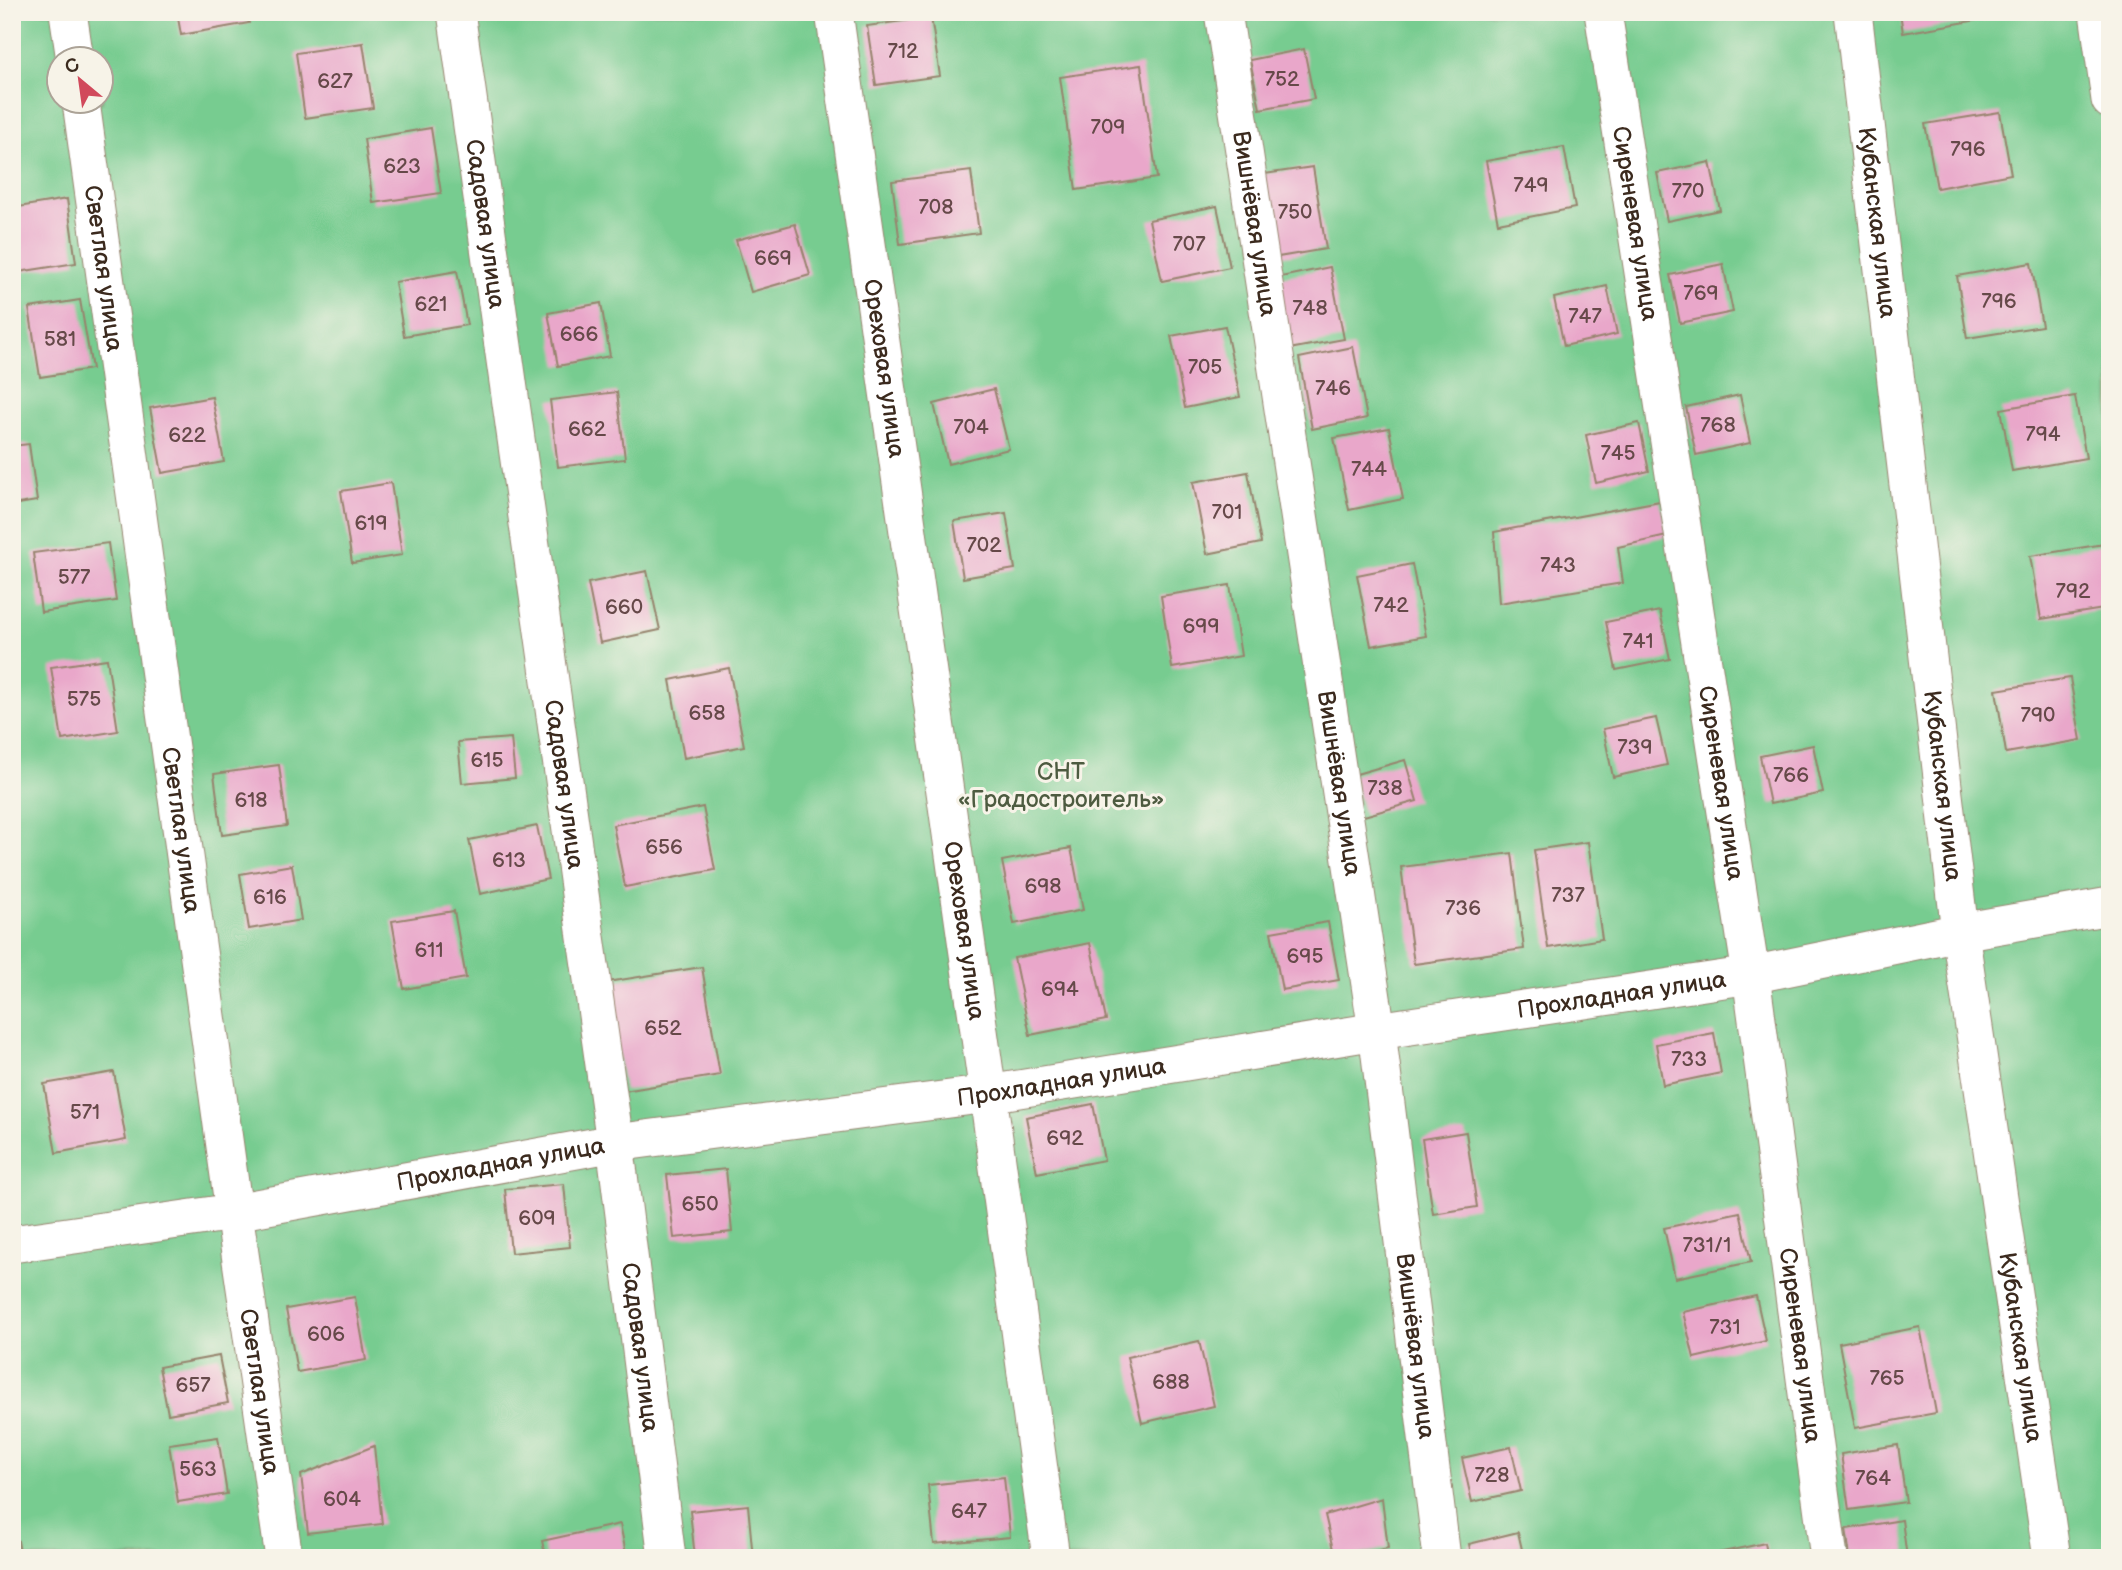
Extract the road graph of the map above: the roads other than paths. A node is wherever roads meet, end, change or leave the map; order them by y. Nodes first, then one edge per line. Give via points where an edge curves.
1 (68, 12) edge
2 (456, 12) edge
3 (834, 12) edge
4 (1223, 12) edge
5 (1603, 12) edge
6 (1853, 12) edge
7 (2098, 12) edge
8 (73, 46) edge
9 (2110, 100) edge
10 (83, 116) edge
11 (2110, 906) edge
12 (1960, 932) junction
13 (1751, 975) junction
14 (1377, 1031) junction
15 (988, 1094) junction
16 (615, 1143) junction
17 (234, 1212) junction
18 (12, 1244) edge
19 (284, 1558) edge
20 (667, 1558) edge
21 (1051, 1558) edge
22 (1442, 1558) edge
23 (1829, 1558) edge
24 (2052, 1558) edge

1 - 8 street
2 - 16 street, Садовая улица
3 - 15 street, Ореховая улица
4 - 14 street, Вишнёвая улица
5 - 13 street, Сиреневая улица
6 - 12 street, Кубанская улица
7 - 9 street
10 - 17 street, Светлая улица
11 - 12 street, Прохладная улица
12 - 13 street, Прохладная улица
12 - 24 street, Кубанская улица
13 - 14 street, Прохладная улица
13 - 23 street, Сиреневая улица
14 - 15 street, Прохладная улица
14 - 22 street, Вишнёвая улица
15 - 16 street, Прохладная улица
15 - 21 street, Ореховая улица
16 - 17 street, Прохладная улица
16 - 20 street, Садовая улица
17 - 18 street, Прохладная улица
17 - 19 street, Светлая улица

